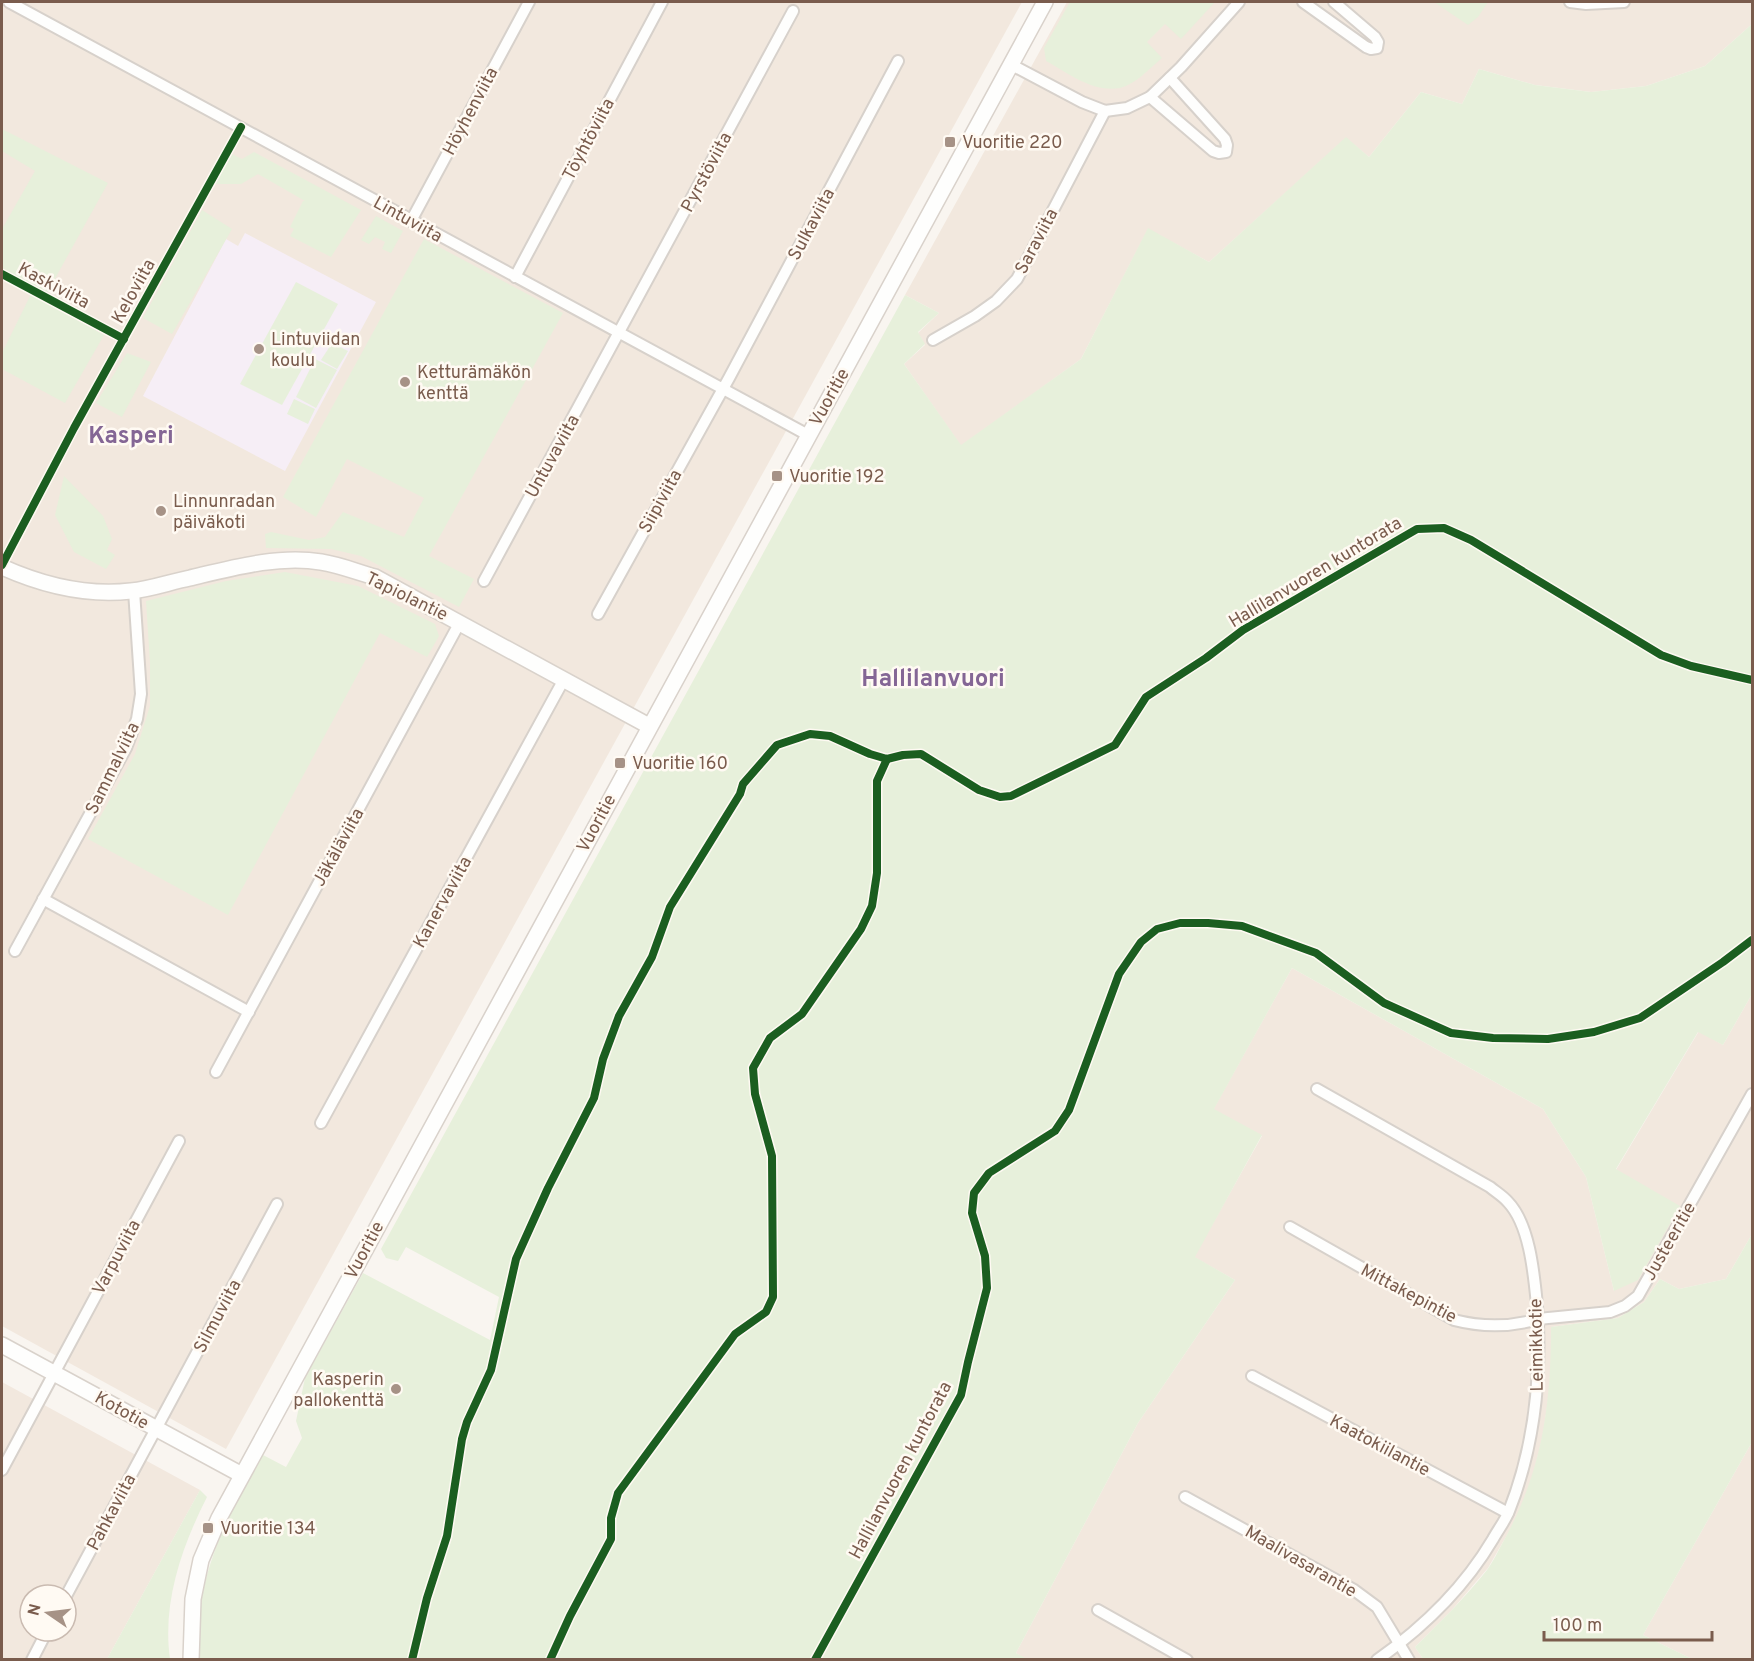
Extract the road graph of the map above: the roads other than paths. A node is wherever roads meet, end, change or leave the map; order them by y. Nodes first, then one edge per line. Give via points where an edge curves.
1 (9, 2) edge
2 (529, 2) edge
3 (662, 2) edge
4 (1045, 2) edge
5 (1239, 2) edge
6 (1303, 2) edge
7 (1334, 2) edge
8 (1570, 2) edge
9 (1624, 2) edge
10 (793, 11) dead end
11 (898, 60) dead end
12 (1010, 64) junction
13 (1170, 78) junction
14 (1150, 97) junction
15 (1105, 111) junction
16 (411, 220) junction
17 (515, 277) junction
18 (620, 332) junction
19 (933, 340) dead end
20 (723, 388) junction
21 (808, 435) junction
22 (2, 567) edge
23 (484, 581) dead end
24 (134, 591) junction
25 (598, 614) dead end
26 (460, 622) junction
27 (563, 681) junction
28 (649, 726) junction
29 (43, 899) junction
30 (15, 951) dead end
31 (249, 1012) junction
32 (216, 1072) dead end
33 (1317, 1089) dead end
34 (1752, 1094) edge
35 (321, 1123) dead end
36 (179, 1141) dead end
37 (277, 1204) dead end
38 (1290, 1227) dead end
39 (1538, 1319) junction
40 (2, 1345) edge
41 (54, 1373) junction
42 (1252, 1376) dead end
43 (156, 1429) junction
44 (2, 1470) edge
45 (242, 1475) junction
46 (1185, 1497) dead end
47 (1508, 1513) junction
48 (73, 1583) edge
49 (1098, 1610) dead end
50 (41, 1643) edge
51 (1399, 1644) junction
52 (32, 1659) edge
53 (191, 1659) edge
54 (1187, 1659) edge
55 (1377, 1659) edge
56 (1409, 1659) edge

1 - 16 street, Lintuviita
2 - 16 street, Höyhenviita
3 - 17 street, Töyhtöviita
4 - 12 street, Vuoritie
5 - 13 street
6 - 7 street via 1366,47 1377,48 1375,37
8 - 9 street
10 - 18 street, Pyrstöviita
11 - 20 street, Sulkaviita
12 - 15 street
12 - 21 street, Vuoritie
13 - 14 street
13 - 14 street via 1225,139 1226,152 1214,151
14 - 15 street via 1127,108
15 - 19 street, Saraviita via 1017,279 989,306
16 - 17 street, Lintuviita
17 - 18 street, Lintuviita
18 - 20 street, Lintuviita
18 - 23 street, Untuvaviita
20 - 21 street, Lintuviita
20 - 25 street, Siipiviita
21 - 28 street, Vuoritie
22 - 24 street, Tapiolantie via 57,587
24 - 26 street, Tapiolantie via 244,566 280,561 320,562 375,577
24 - 29 street, Sammalviita via 141,694 137,719 126,748
26 - 27 street, Tapiolantie
26 - 31 street, Jäkäläviita
27 - 28 street, Tapiolantie
27 - 35 street, Kanervaviita
28 - 45 street, Vuoritie
29 - 30 street, Sammalviita
29 - 31 street
31 - 32 street, Jäkäläviita
33 - 39 street, Leimikkotie via 1490,1187 1509,1203 1522,1226 1534,1265
34 - 39 street, Justeeritie via 1638,1296 1610,1312
36 - 41 street, Varpuviita
37 - 43 street, Silmuviita
38 - 39 street, Mittakepintie via 1454,1320 1491,1325
39 - 47 street, Leimikkotie via 1536,1413
40 - 41 street, Kototie
41 - 43 street, Kototie
41 - 44 street, Varpuviita
42 - 47 street, Kaatokiilantie
43 - 45 street, Kototie
43 - 48 street, Pahkaviita
45 - 53 street, Vuoritie via 201,1560 193,1599
46 - 51 street, Maalivasarantie via 1354,1590 1377,1607
47 - 51 street, Leimikkotie via 1483,1556 1440,1609
49 - 54 street
50 - 52 street
51 - 55 street, Leimikkotie
51 - 56 street, Maalivasarantie

